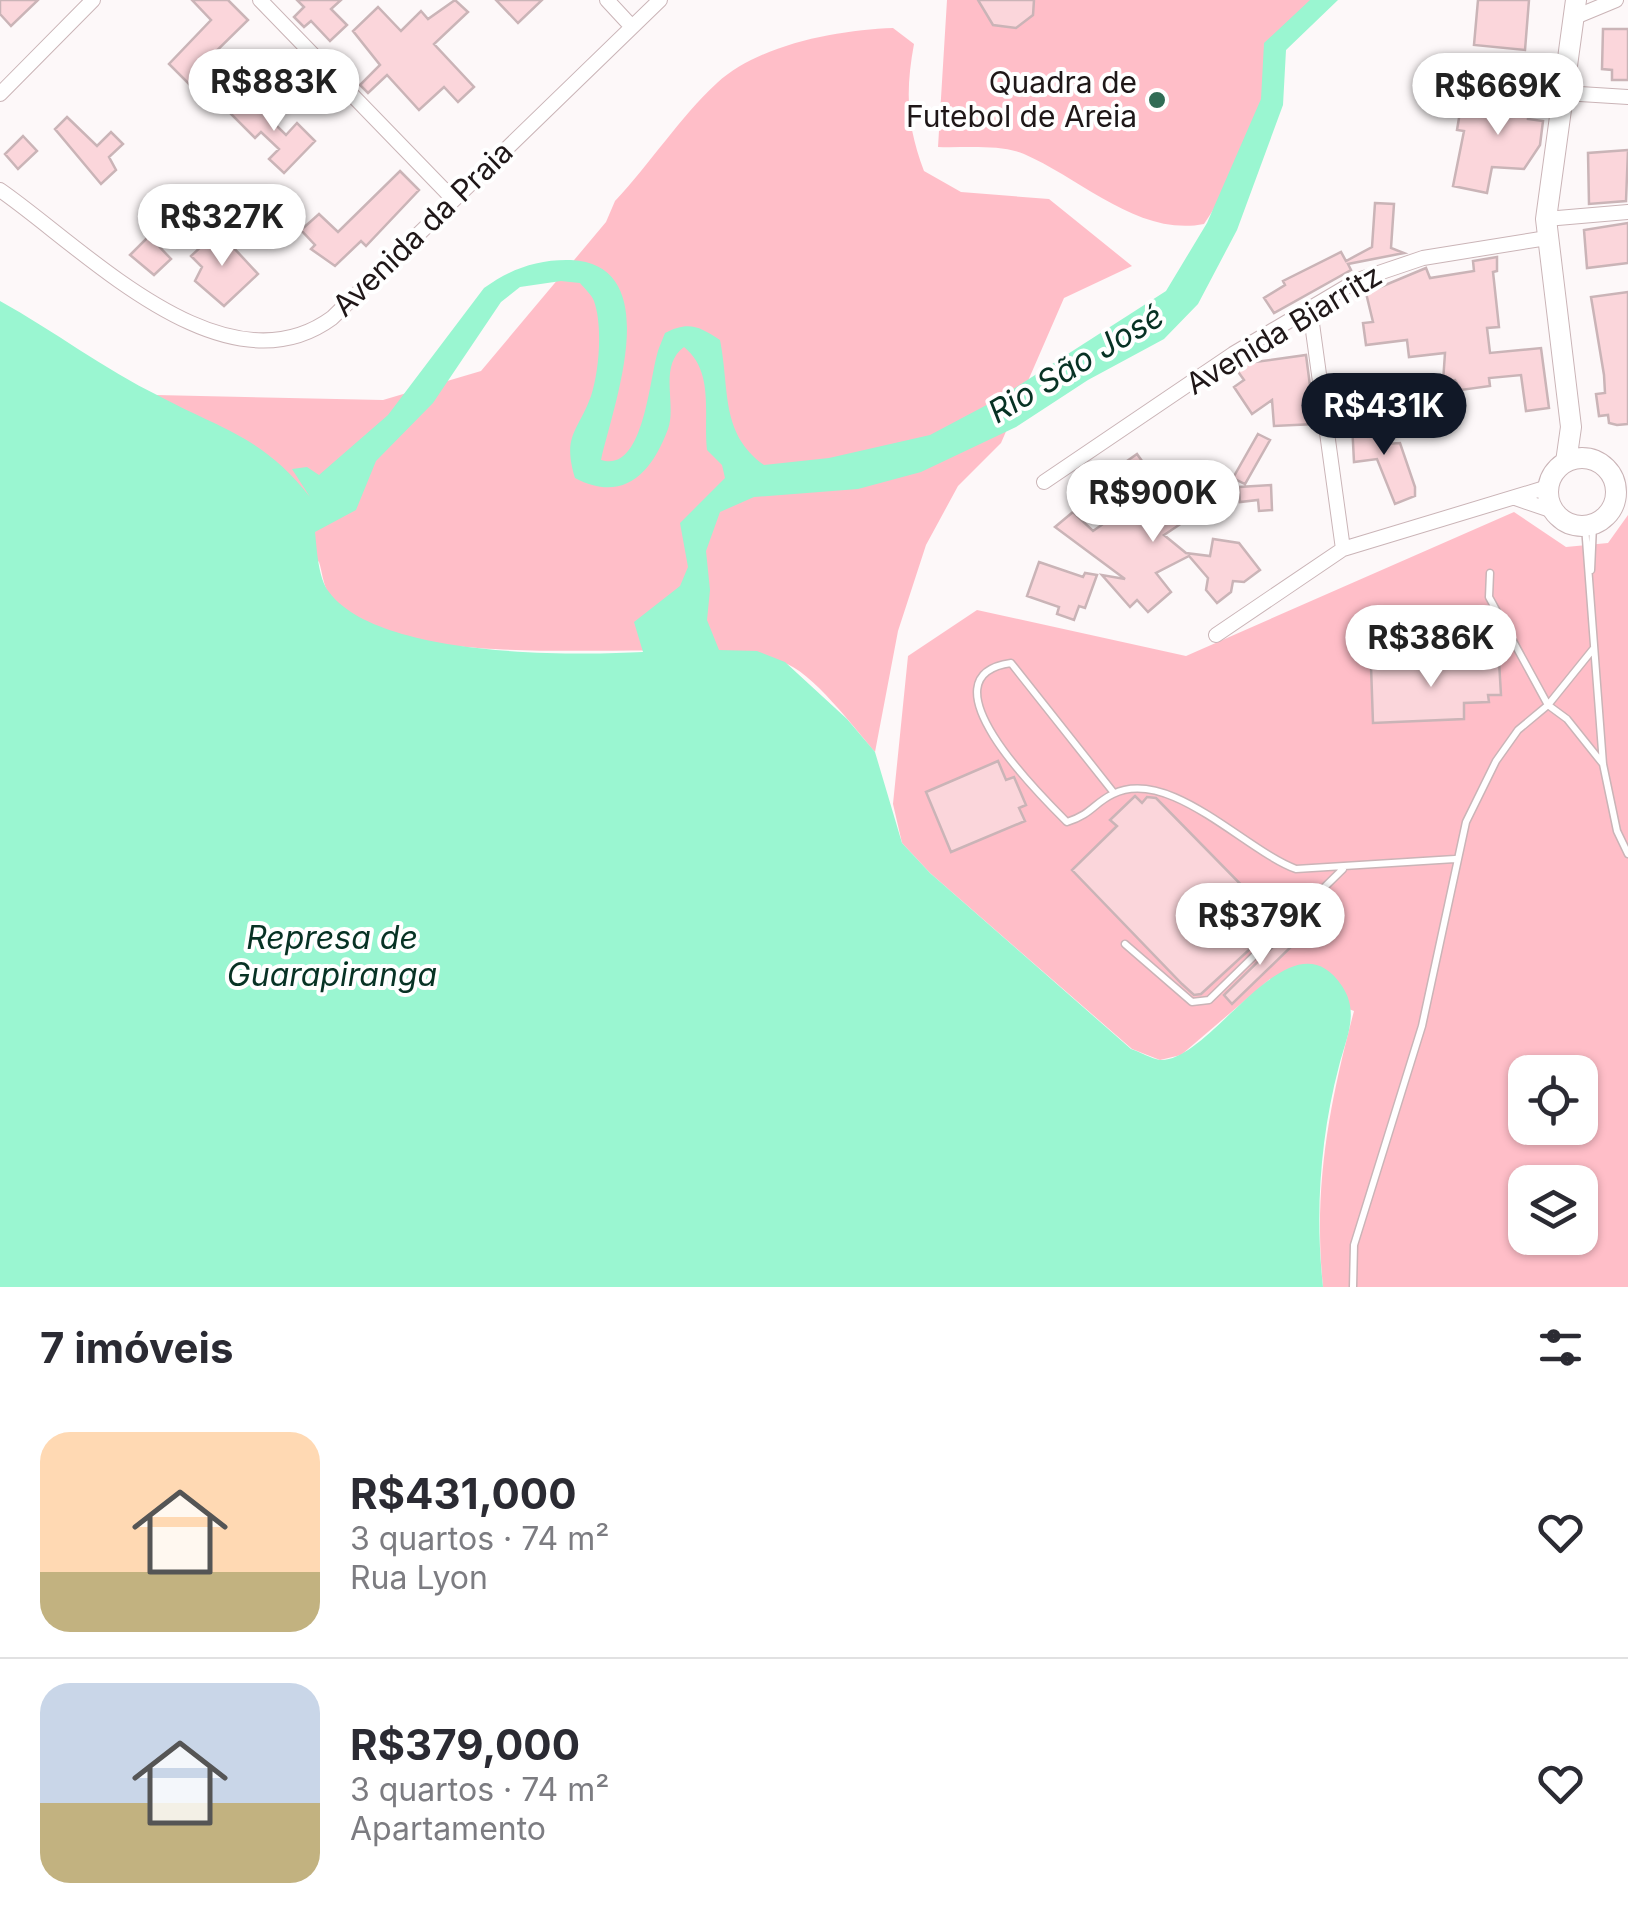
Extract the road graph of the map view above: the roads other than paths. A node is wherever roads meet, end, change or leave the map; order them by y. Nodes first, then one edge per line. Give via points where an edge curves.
1 (93, 0) edge
2 (260, 0) edge
3 (607, 0) edge
4 (660, 0) edge
5 (1616, 0) edge
6 (1576, 9) edge
7 (632, 27) junction
8 (0, 94) edge
9 (1564, 94) junction
10 (1628, 96) edge
11 (0, 190) edge
12 (453, 199) junction
13 (1628, 212) edge
14 (1547, 228) junction
15 (1310, 309) junction
16 (1576, 460) junction
17 (1620, 476) edge
18 (1044, 482) dead end
19 (1548, 487) junction
20 (1621, 497) edge
21 (1514, 498) junction
22 (1553, 511) junction
23 (1589, 526) junction
24 (1344, 549) junction
25 (1490, 573) dead end
26 (1216, 635) dead end
27 (1595, 647) junction
28 (1548, 705) junction
29 (1604, 764) junction
30 (1114, 793) junction
31 (1628, 854) edge
32 (1455, 860) junction
33 (1344, 868) junction
34 (1125, 944) dead end
35 (1353, 1287) edge

1 - 8 street
2 - 12 street
3 - 7 street
4 - 7 street, Avenida da Praia
5 - 6 street
6 - 9 main road
7 - 12 street, Avenida da Praia
9 - 10 street
9 - 14 main road
11 - 12 street, Avenida da Praia via 154,304 202,330 244,340 325,324
13 - 14 street, Avenida Biarritz
14 - 15 street, Avenida Biarritz via 1390,266
14 - 16 main road
15 - 18 street, Avenida Biarritz
15 - 24 street
16 - 17 main road
16 - 19 main road
17 - 20 main road
19 - 21 street
19 - 22 main road
20 - 23 main road
21 - 22 street
21 - 24 street
22 - 23 main road via 1561,520
23 - 27 lane
24 - 26 street
25 - 28 lane via 1490,597
27 - 28 lane
27 - 29 lane
28 - 29 lane
28 - 32 lane via 1496,761
29 - 31 lane
30 - 30 lane via 1088,815 1067,822 1014,767 985,721 978,708 986,675 1011,663
30 - 33 lane via 1150,790 1178,799 1296,869
32 - 33 lane
32 - 35 lane via 1422,1026 1354,1244
33 - 34 lane via 1200,1004

